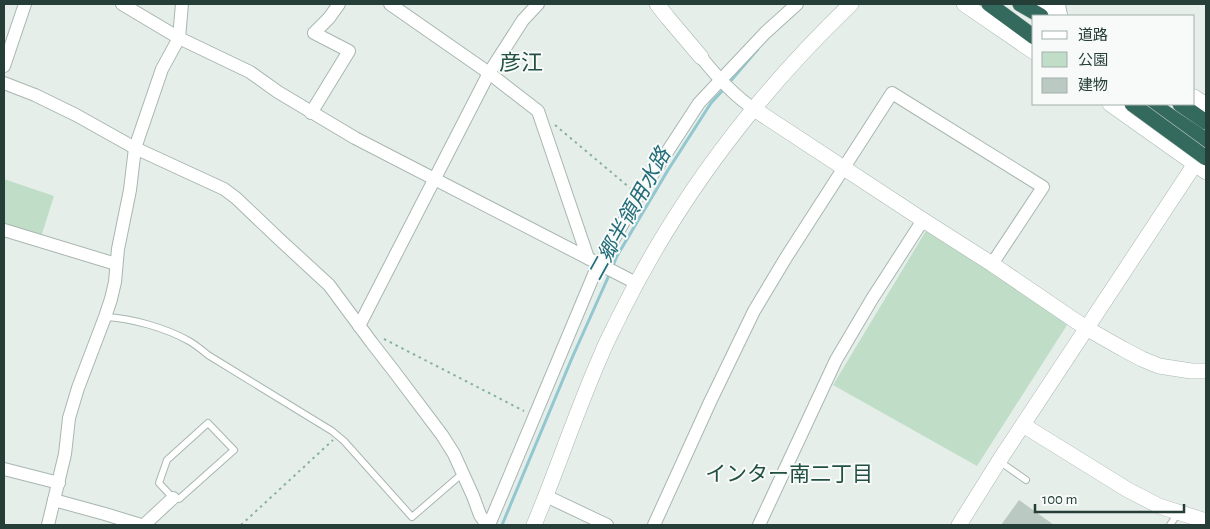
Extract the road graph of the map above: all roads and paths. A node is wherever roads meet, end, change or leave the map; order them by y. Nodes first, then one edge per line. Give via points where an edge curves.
1 (25, 4) edge
2 (122, 4) edge
3 (182, 4) edge
4 (339, 4) edge
5 (390, 4) edge
6 (538, 4) edge
7 (657, 4) edge
8 (797, 4) edge
9 (851, 4) edge
10 (964, 4) edge
11 (989, 4) edge
12 (993, 4) edge
13 (1020, 4) edge
14 (1040, 4) edge
15 (1038, 15) edge
16 (1059, 15) edge
17 (1032, 28) edge
18 (1032, 36) edge
19 (179, 38) junction
20 (1032, 51) edge
21 (701, 58) joint
22 (4, 66) edge
23 (490, 73) junction
24 (720, 81) junction
25 (4, 83) edge
26 (1112, 105) edge
27 (1133, 105) edge
28 (1145, 105) edge
29 (1154, 105) edge
30 (1188, 105) edge
31 (754, 109) junction
32 (538, 110) junction
33 (311, 113) junction
34 (1206, 120) edge
35 (1206, 140) edge
36 (135, 148) junction
37 (1202, 164) edge
38 (843, 168) junction
39 (435, 179) junction
40 (639, 195) junction
41 (923, 220) junction
42 (4, 230) edge
43 (593, 261) junction
44 (116, 264) junction
45 (992, 264) junction
46 (630, 280) junction
47 (105, 317) junction
48 (359, 326) junction
49 (1086, 328) junction
50 (377, 335) dead end
51 (1206, 371) edge
52 (534, 416) junction
53 (1023, 425) junction
54 (338, 436) junction
55 (999, 462) junction
56 (4, 469) edge
57 (463, 473) junction
58 (1026, 480) dead end
59 (58, 483) junction
60 (546, 496) junction
61 (173, 498) junction
62 (54, 500) junction
63 (1174, 519) edge
64 (1206, 521) edge
65 (48, 525) edge
66 (142, 525) edge
67 (241, 525) edge
68 (488, 525) edge
69 (534, 525) edge
70 (607, 525) edge
71 (654, 525) edge
72 (759, 525) edge
73 (959, 525) edge

1 - 22 street
2 - 19 street
3 - 19 street
4 - 33 street via 314,33 349,51
5 - 23 street
6 - 23 street via 523,20
7 - 21 street
8 - 24 street via 765,32
9 - 31 street
10 - 20 street
11 - 18 highway
12 - 17 highway
13 - 15 highway
14 - 16 street
19 - 33 street via 250,72
19 - 36 street via 162,69
21 - 24 street
23 - 32 street
23 - 39 street
24 - 31 street
24 - 40 street via 699,103
25 - 36 street via 76,115
26 - 37 street
27 - 37 highway, bridge
28 - 37 street via 1196,141
29 - 35 highway
30 - 34 highway
31 - 38 street
31 - 46 street via 697,182
32 - 40 path
32 - 43 street
33 - 39 street
36 - 44 street
36 - 48 street via 230,192 330,285
37 - 49 street
38 - 41 street
38 - 45 street via 892,93 1043,187
38 - 71 street via 754,311
39 - 43 street
39 - 48 street
40 - 43 street
41 - 45 street
41 - 72 street via 836,360
42 - 44 street
43 - 46 street
43 - 52 street
44 - 47 street via 115,282
45 - 49 street
46 - 60 street
47 - 54 lane via 160,328 189,341
47 - 59 street via 69,418 66,454
48 - 57 street via 434,424
49 - 51 street via 1142,360 1171,368
49 - 53 street
50 - 52 path
52 - 68 street
53 - 55 street
53 - 63 street via 1128,490 1160,506
54 - 57 lane via 412,517
54 - 67 path
55 - 58 lane
55 - 73 street
56 - 59 street
57 - 68 street via 480,515
59 - 62 street
60 - 69 street
60 - 70 street
61 - 61 lane via 159,483 168,460 208,423 234,450 179,499
61 - 66 street
62 - 65 street
62 - 66 street
63 - 64 street

